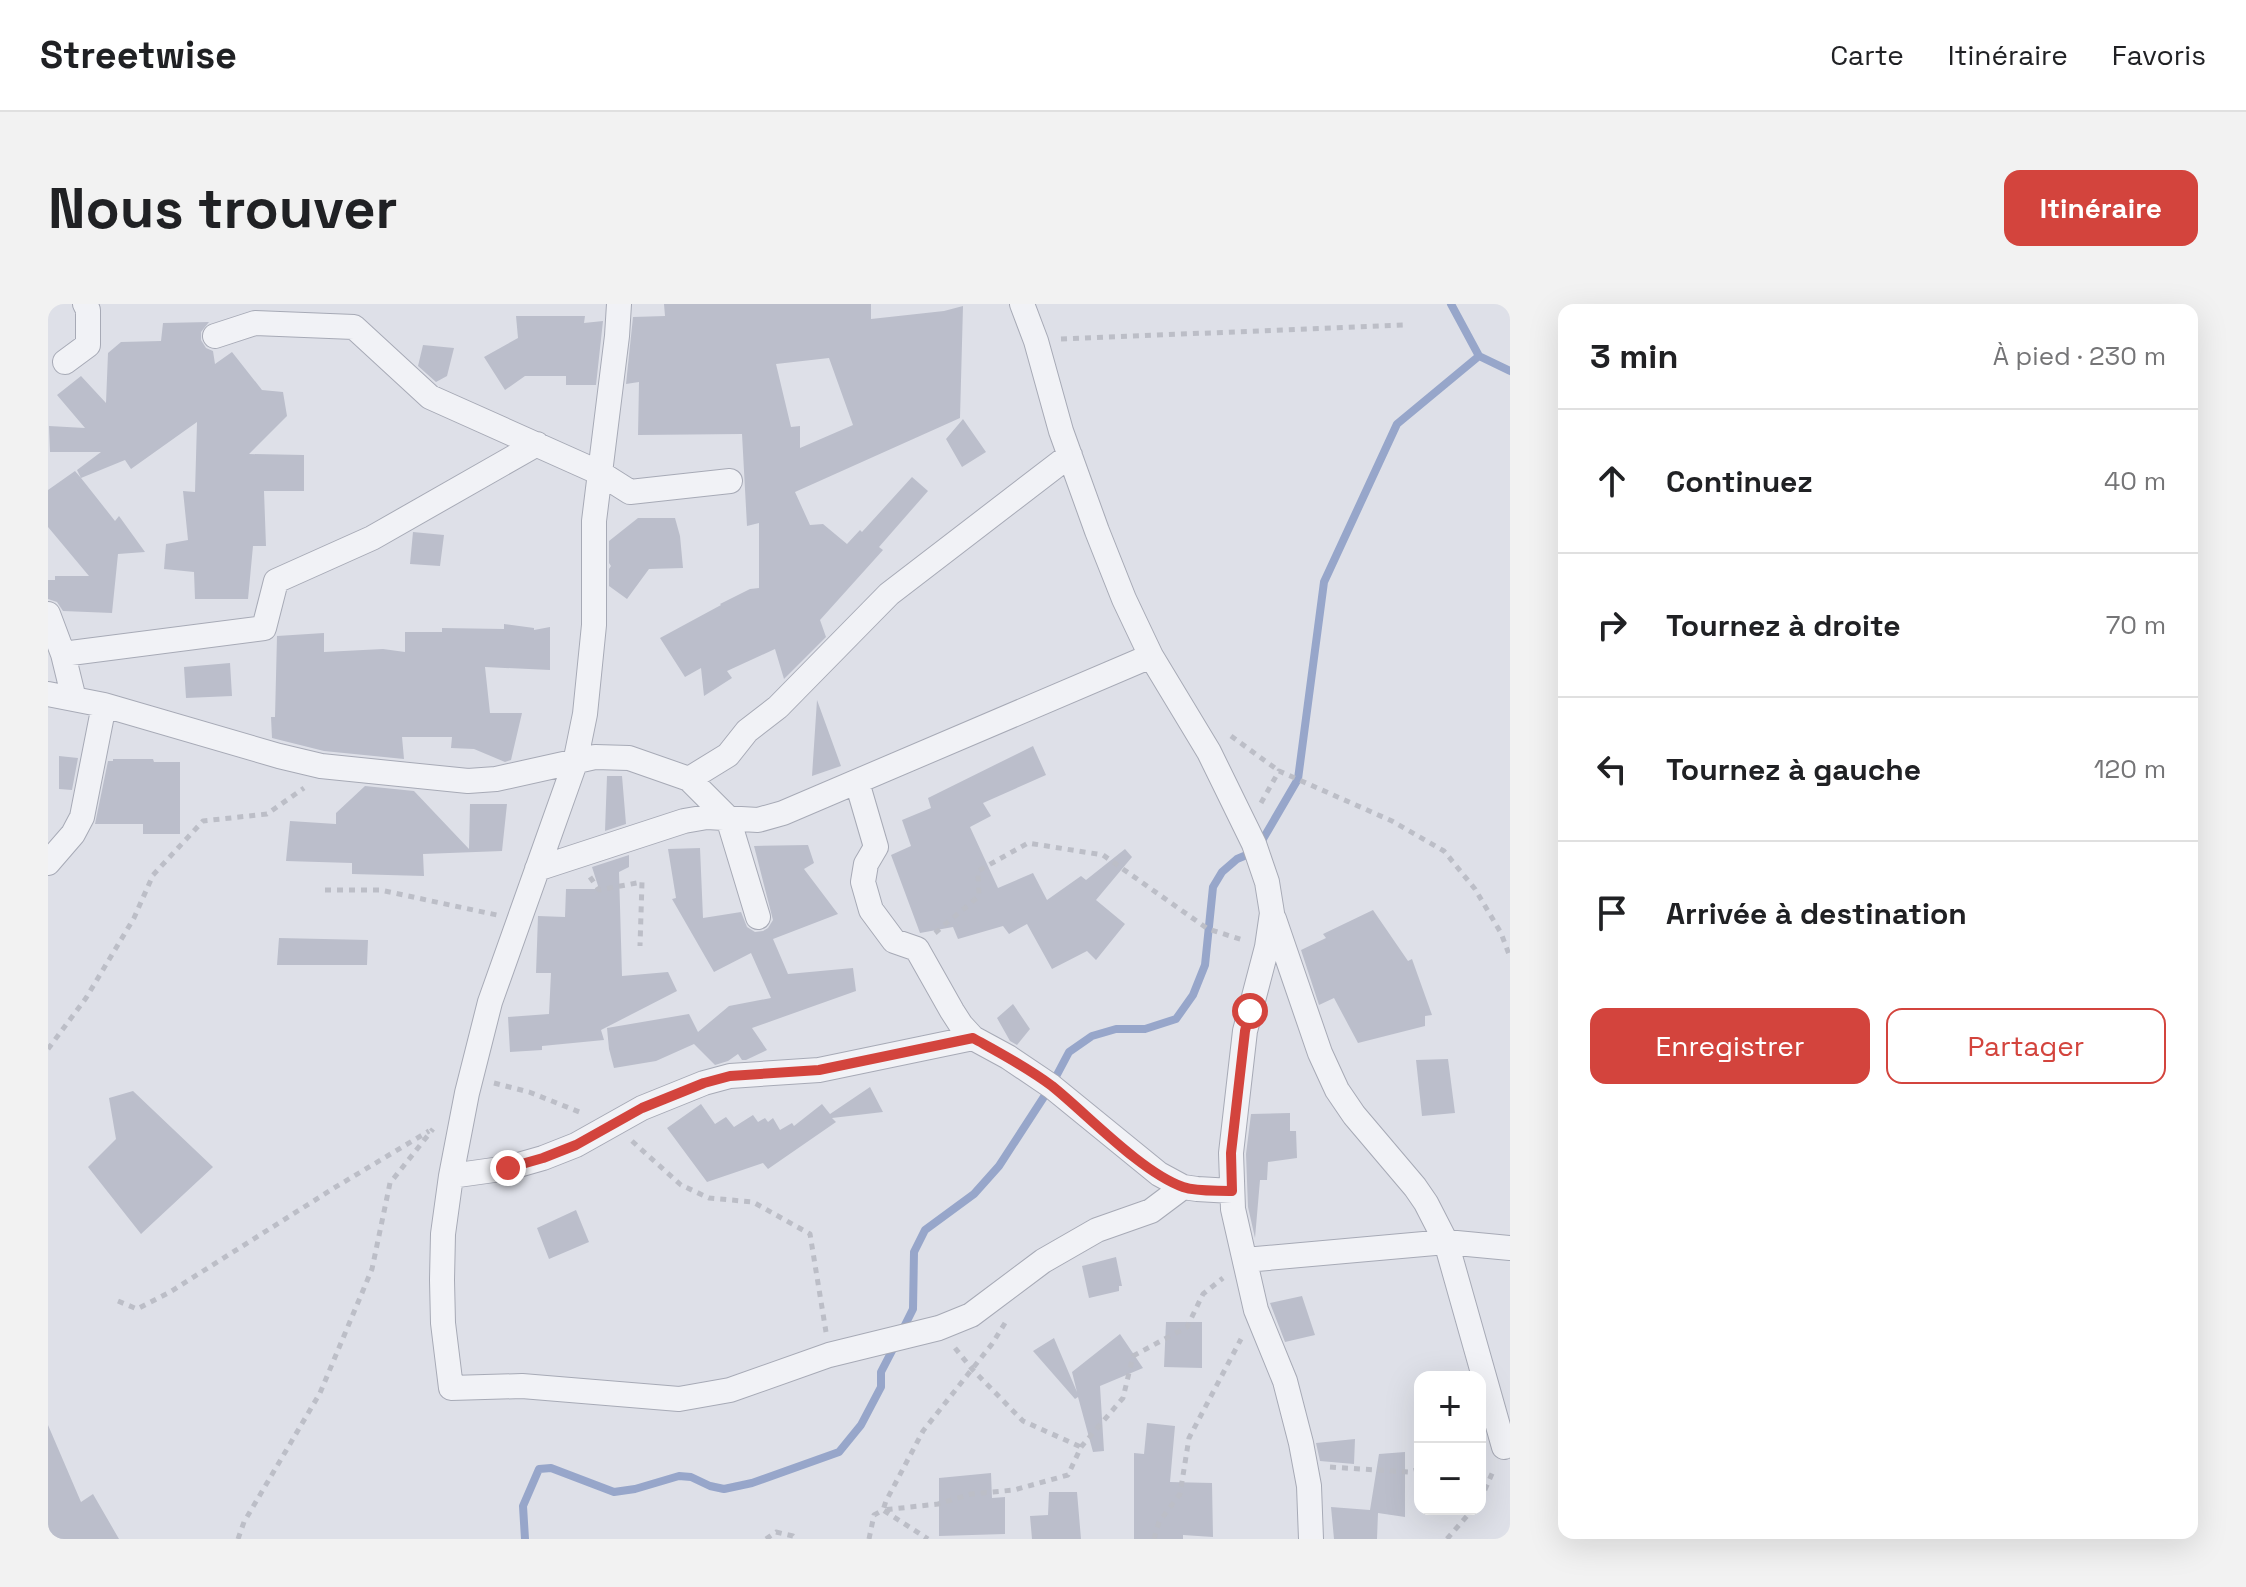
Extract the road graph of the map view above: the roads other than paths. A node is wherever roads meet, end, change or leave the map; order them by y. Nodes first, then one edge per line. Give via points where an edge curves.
1 (85, 304) edge
2 (619, 304) edge
3 (1022, 304) edge
4 (215, 336) dead end
5 (65, 362) dead end
6 (537, 444) junction
7 (1070, 455) junction
8 (600, 473) junction
9 (730, 481) dead end
10 (48, 614) edge
11 (63, 654) junction
12 (1151, 656) junction
13 (48, 694) edge
14 (74, 699) junction
15 (104, 705) junction
16 (575, 763) junction
17 (689, 779) junction
18 (857, 782) junction
19 (728, 818) junction
20 (48, 863) edge
21 (537, 869) junction
22 (1272, 913) junction
23 (758, 917) dead end
24 (973, 1038) junction
25 (451, 1176) junction
26 (1183, 1187) junction
27 (1232, 1191) junction
28 (1446, 1242) junction
29 (1510, 1248) edge
30 (1245, 1260) junction
31 (1504, 1447) dead end
32 (1311, 1539) edge

1 - 5 street via 88,345
2 - 8 street
3 - 7 street
4 - 6 street via 255,323 354,327 430,397
6 - 8 street
6 - 11 street via 372,538 276,581 264,628
7 - 12 street
7 - 17 street via 889,594 728,755
8 - 9 street via 630,492
8 - 16 street via 594,521 594,625
10 - 11 street
11 - 14 street
12 - 18 street
12 - 22 street via 1209,752 1254,844
13 - 14 street
14 - 15 street
15 - 16 street via 321,766 468,781
15 - 20 street via 82,817
16 - 17 street via 595,757 629,758
16 - 21 street
17 - 19 street
18 - 19 street via 758,820
18 - 24 street via 876,847 863,882 871,910 894,941 917,949
19 - 21 street via 684,821
19 - 23 street
21 - 25 street via 490,1002
22 - 27 street via 1245,1031 1231,1153
22 - 28 street via 1337,1090 1415,1187
24 - 25 street via 819,1070 730,1076 669,1097 543,1158
24 - 26 street via 1051,1086 1138,1158
25 - 26 street via 442,1280 451,1388 522,1386 679,1399 730,1390 829,1355 971,1315 1043,1261 1097,1230 1151,1211
26 - 27 street
27 - 30 street
28 - 29 street
28 - 30 street
28 - 31 street
30 - 32 street via 1256,1310 1285,1381 1301,1443

